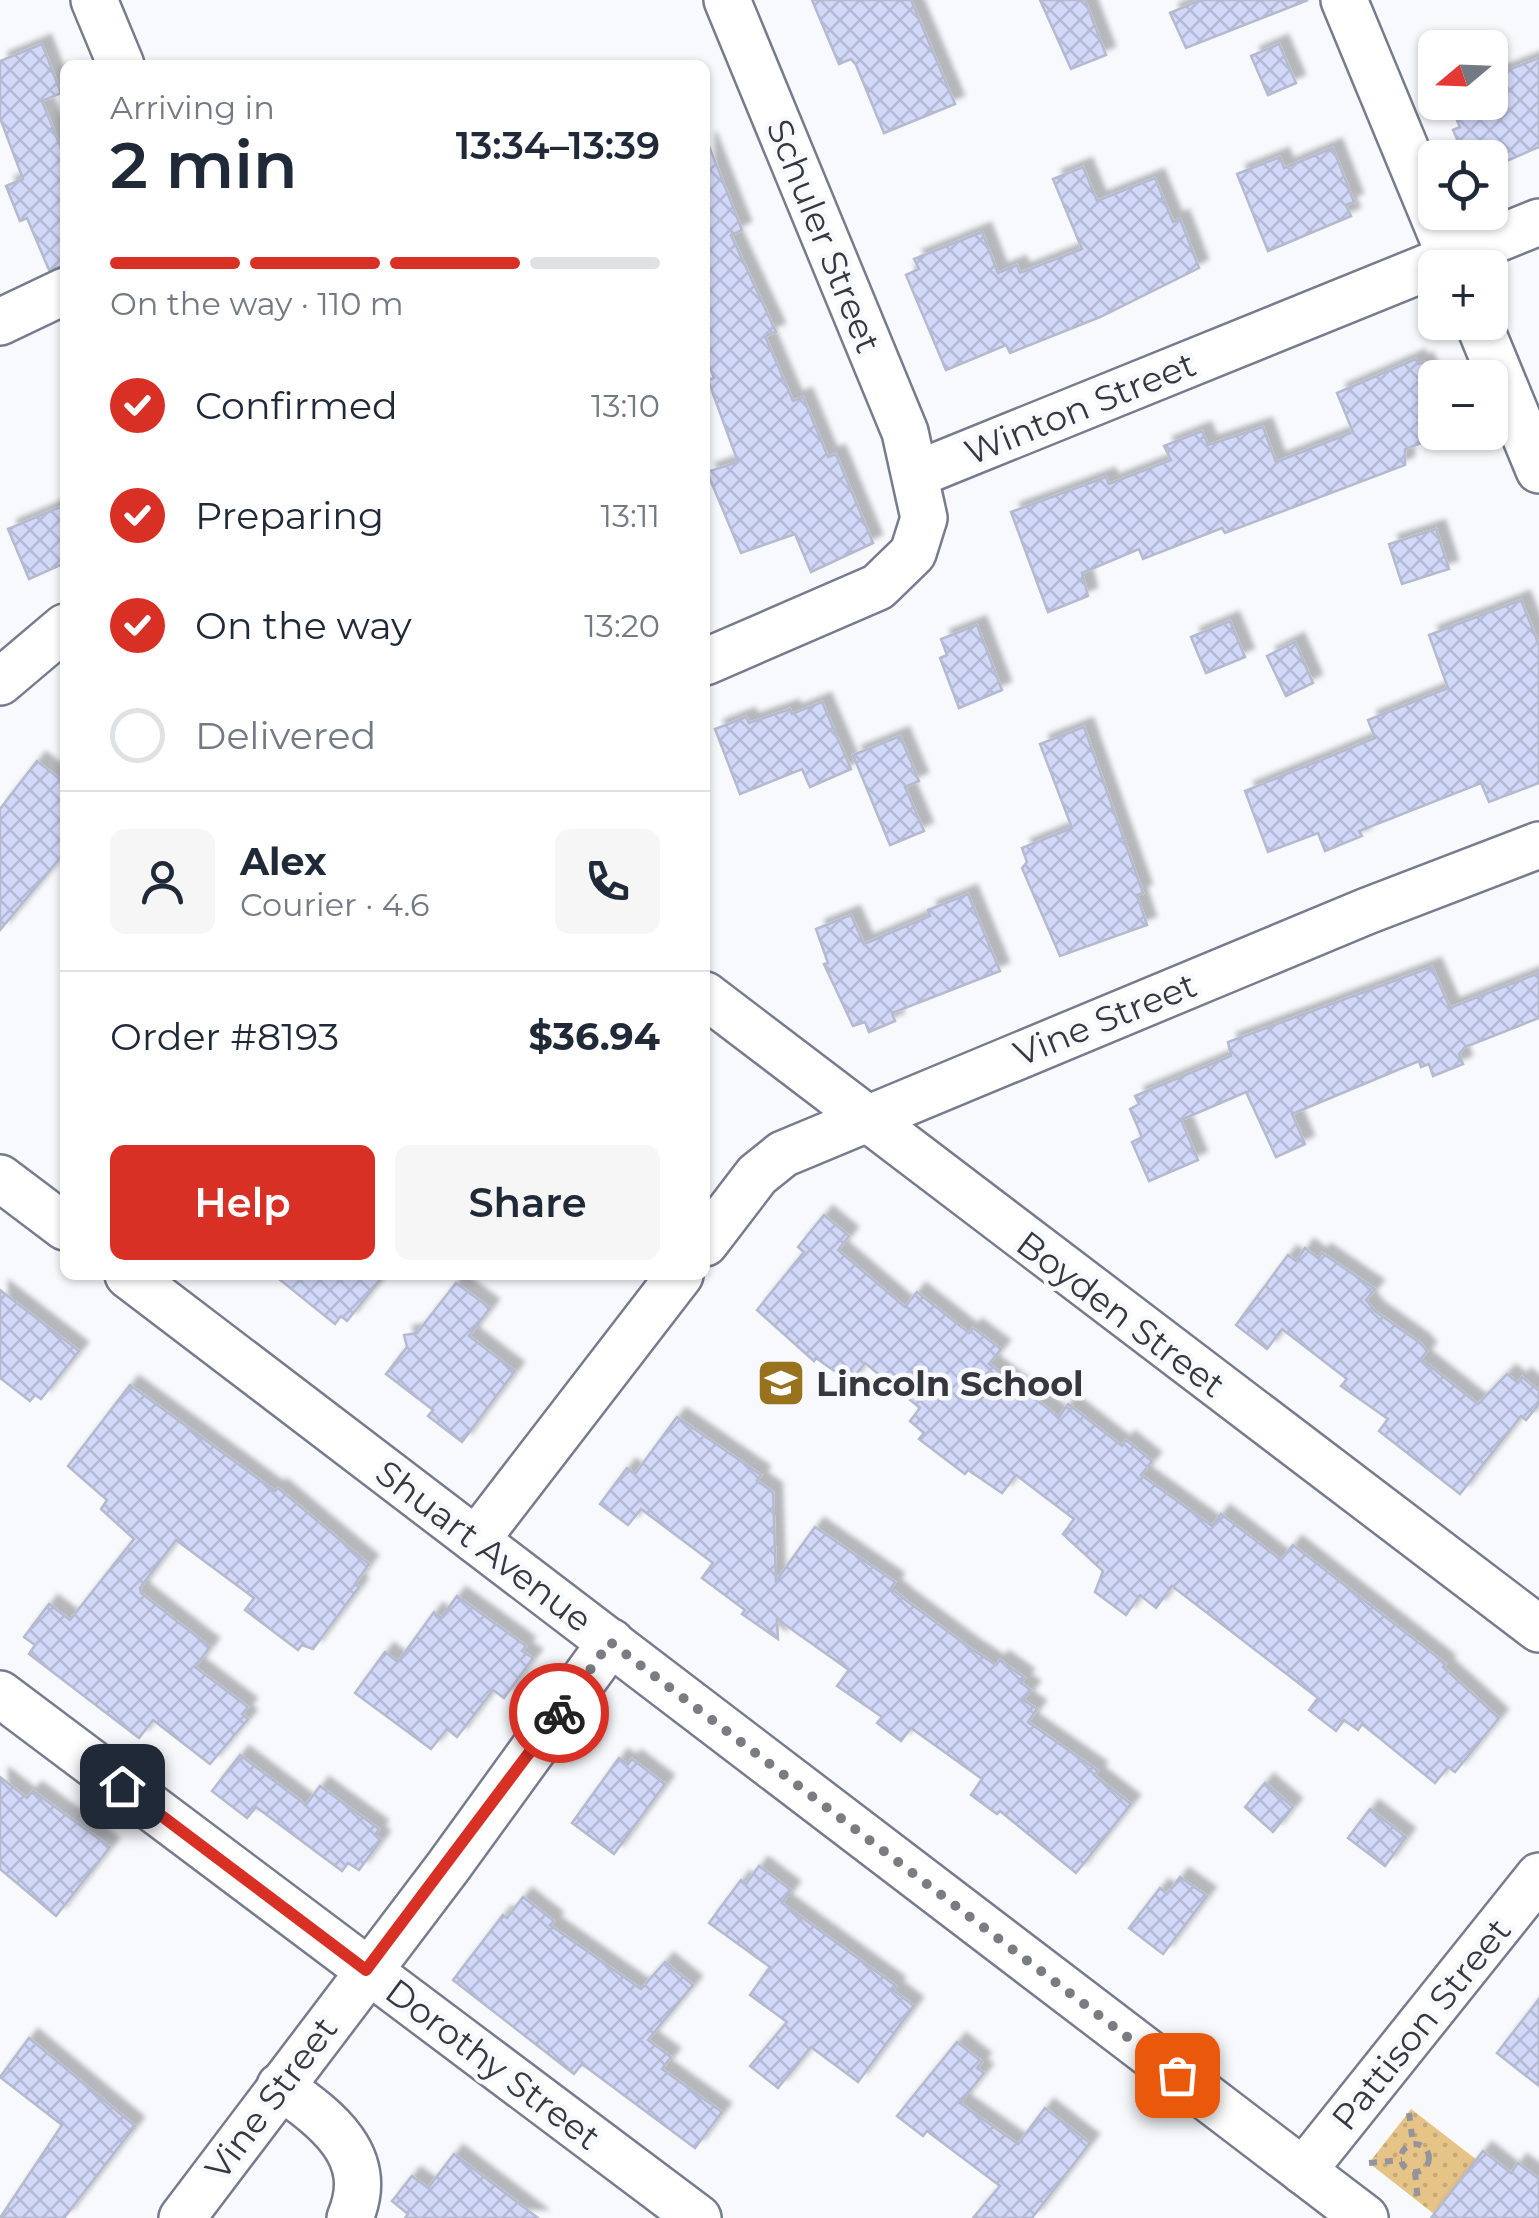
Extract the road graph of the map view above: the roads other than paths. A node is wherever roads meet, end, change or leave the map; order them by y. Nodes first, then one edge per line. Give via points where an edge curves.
1 (94, 0) edge
2 (727, 0) edge
3 (1344, 0) edge
4 (119, 60) edge
5 (1539, 222) edge
6 (1448, 250) edge
7 (1479, 250) edge
8 (1418, 276) edge
9 (60, 293) edge
10 (0, 322) edge
11 (1485, 340) edge
12 (1539, 470) edge
13 (917, 474) junction
14 (60, 631) edge
15 (710, 660) edge
16 (0, 682) edge
17 (1539, 846) edge
18 (710, 999) edge
19 (863, 1119) junction
20 (0, 1178) edge
21 (60, 1224) edge
22 (710, 1236) edge
23 (135, 1280) edge
24 (676, 1280) edge
25 (476, 1540) junction
26 (1539, 1629) edge
27 (610, 1642) junction
28 (0, 1694) edge
29 (1539, 1876) edge
30 (366, 1970) junction
31 (280, 2086) junction
32 (1303, 2171) junction
33 (182, 2218) edge
34 (350, 2218) edge
35 (698, 2218) edge
36 (1365, 2218) edge

1 - 4 street
2 - 13 street, Schuler Street
3 - 6 street
5 - 7 street, Winton Street
8 - 13 street, Winton Street
9 - 10 street
11 - 12 street
13 - 15 street via 924,518 913,554 878,588
14 - 16 street
17 - 19 street, Vine Street
18 - 19 street, Boyden Street
19 - 22 street, Vine Street via 783,1154 757,1175
19 - 26 street, Boyden Street
20 - 21 street
23 - 25 street, Shuart Avenue
24 - 25 street
25 - 27 street, Shuart Avenue
27 - 30 street, Vine Street
27 - 32 street, Shuart Avenue
28 - 30 street, Dorothy Street
29 - 32 street, Pattison Street
30 - 31 street, Vine Street
30 - 35 street, Dorothy Street
31 - 33 street, Vine Street
31 - 34 street via 316,2112 354,2154 360,2179
32 - 36 street, Shuart Avenue

